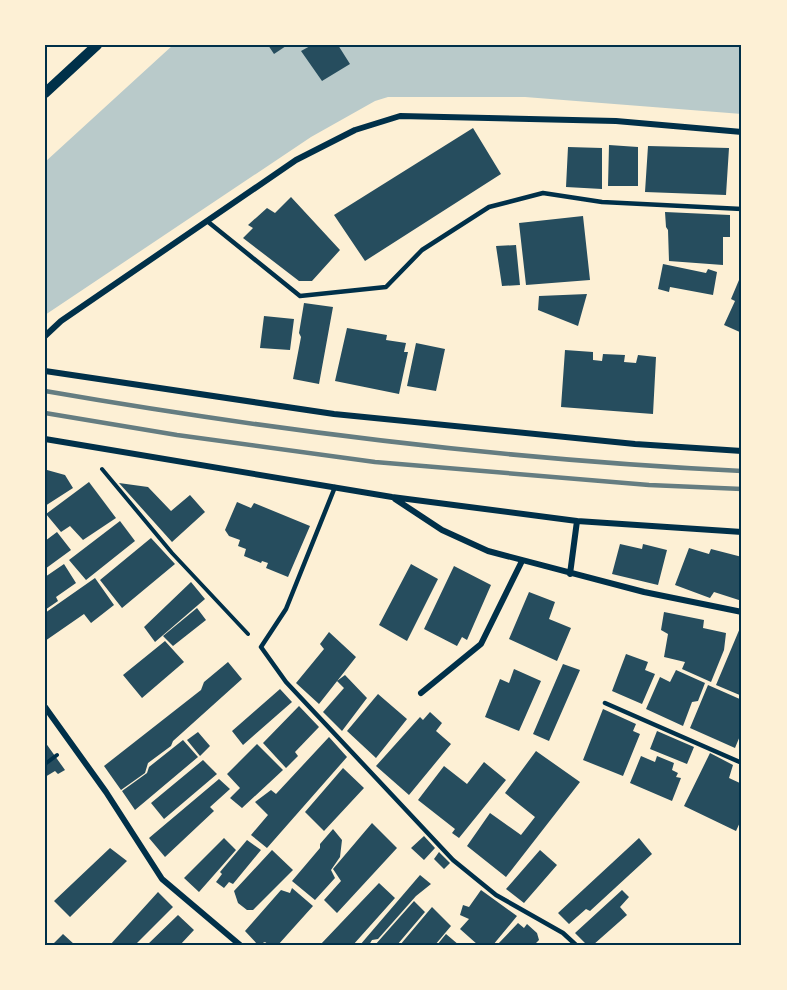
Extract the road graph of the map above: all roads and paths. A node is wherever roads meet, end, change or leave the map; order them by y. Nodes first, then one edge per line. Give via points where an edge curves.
1 (97, 45) edge
2 (47, 88) edge
3 (742, 132) edge
4 (742, 209) edge
5 (207, 221) junction
6 (45, 336) edge
7 (45, 371) edge
8 (45, 439) edge
9 (83, 445) junction
10 (742, 450) edge
11 (335, 487) junction
12 (392, 497) junction
13 (577, 522) junction
14 (742, 532) edge
15 (522, 561) junction
16 (570, 574) junction
17 (742, 612) edge
18 (261, 647) junction
19 (421, 693) dead end
20 (605, 703) dead end
21 (45, 707) edge
22 (742, 763) edge
23 (240, 945) edge
24 (576, 945) edge

1 - 2 street
3 - 5 street via 616,121 400,116 356,130 296,160
4 - 5 lane via 602,202 543,193 489,207 422,250 386,287 300,296
5 - 6 street
7 - 10 street via 334,414 635,444
8 - 9 street
9 - 11 street
9 - 18 path via 172,553
11 - 12 street
11 - 18 lane via 286,609
12 - 13 street
12 - 15 street via 442,530
13 - 14 street
13 - 16 street
15 - 16 street
15 - 19 street via 481,644
16 - 17 street
18 - 24 lane via 285,682 453,860 496,895 563,933
20 - 22 lane
21 - 23 street via 162,879

